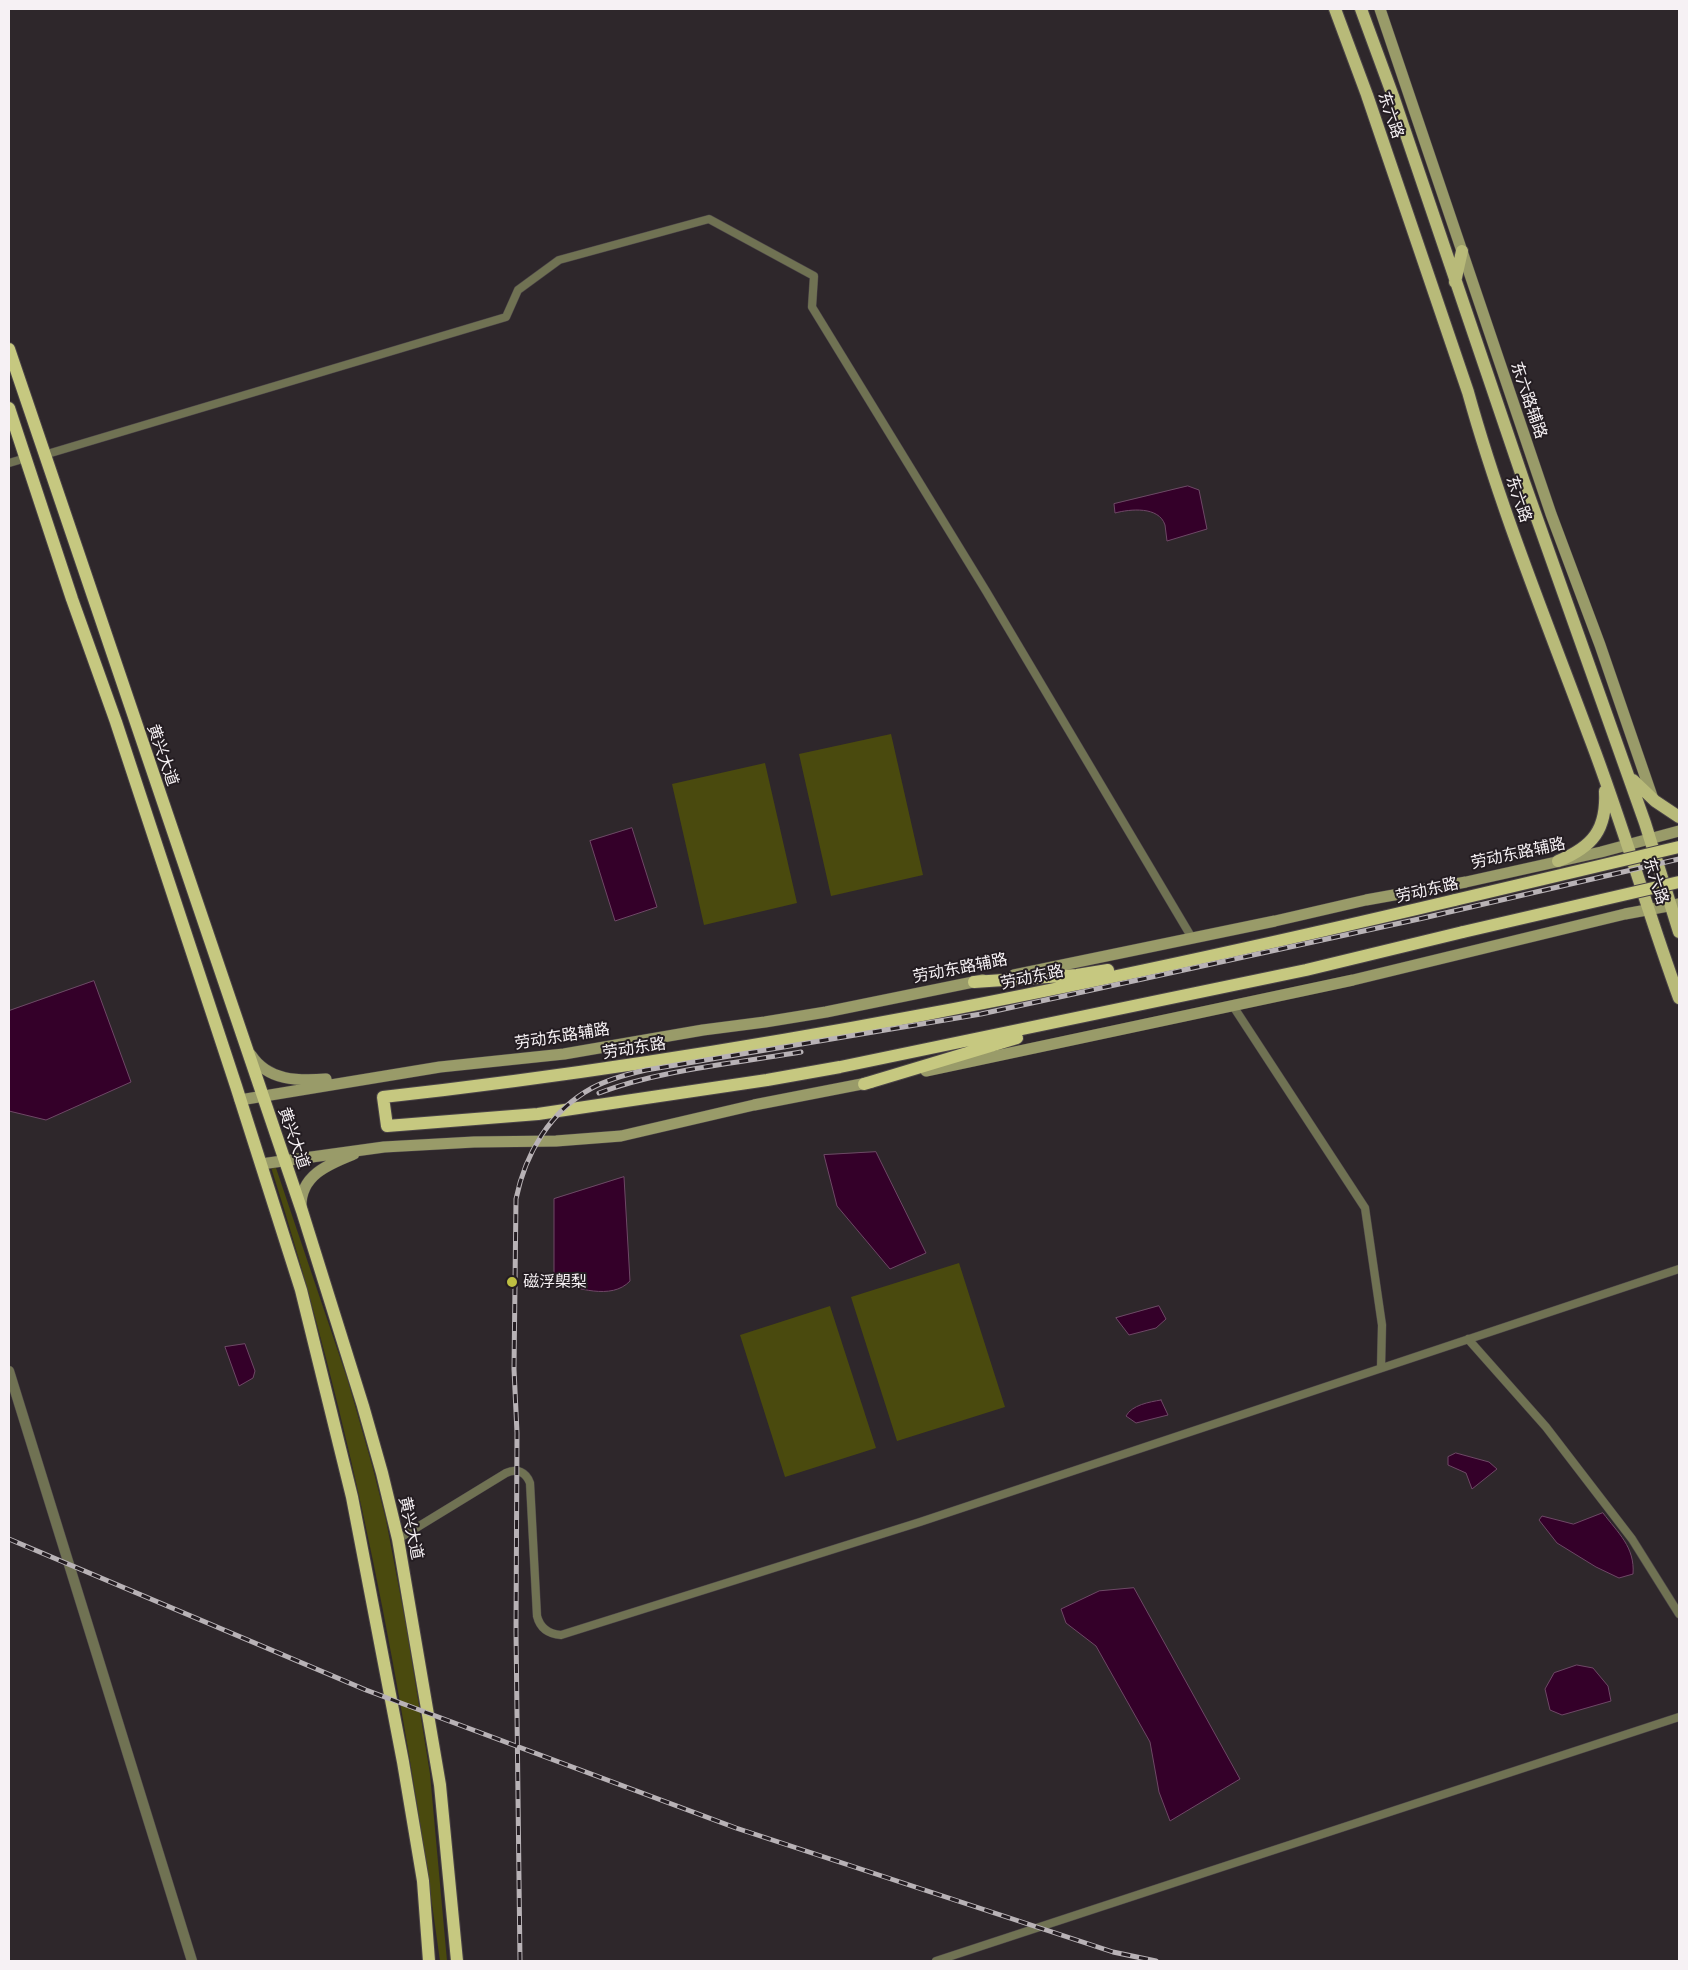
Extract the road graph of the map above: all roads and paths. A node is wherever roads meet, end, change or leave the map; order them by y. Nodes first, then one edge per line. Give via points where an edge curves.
1 (1335, 9) edge
2 (1361, 9) edge
3 (1380, 9) edge
4 (1462, 252) junction
5 (1455, 282) junction
6 (9, 349) edge
7 (9, 408) edge
8 (44, 455) junction
9 (26, 458) junction
10 (9, 463) edge
11 (1626, 770) junction
12 (1604, 776) junction
13 (1653, 800) junction
14 (1679, 817) edge
15 (1679, 831) edge
16 (1650, 839) junction
17 (1627, 845) junction
18 (1679, 847) edge
19 (1558, 861) junction
20 (1679, 882) edge
21 (1675, 905) edge
22 (1648, 910) junction
23 (1679, 932) edge
24 (1192, 938) junction
25 (1227, 953) junction
26 (974, 982) junction
27 (1679, 998) edge
28 (1141, 1004) junction
29 (1233, 1006) junction
30 (245, 1047) junction
31 (407, 1072) junction
32 (864, 1084) junction
33 (262, 1096) junction
34 (240, 1100) junction
35 (384, 1146) junction
36 (285, 1160) junction
37 (261, 1164) junction
38 (302, 1211) junction
39 (1679, 1269) edge
40 (1468, 1340) junction
41 (1382, 1368) junction
42 (9, 1371) edge
43 (398, 1539) junction
44 (1679, 1614) edge
45 (1679, 1717) edge
46 (192, 1961) edge
47 (429, 1961) edge
48 (457, 1961) edge
49 (936, 1961) edge

1 - 12 main road, 东六路 via 1534,591
2 - 5 main road, 东六路
3 - 4 main road, 东六路辅路
4 - 5 main road
4 - 13 main road, 东六路辅路
5 - 11 main road, 东六路
6 - 8 highway, 黄兴大道
7 - 9 highway, 黄兴大道
8 - 24 street via 506,317 518,290 559,260 709,219 814,276 812,307 986,591
8 - 30 highway, 黄兴大道
9 - 10 street
9 - 34 highway, 黄兴大道
11 - 13 main road
11 - 16 main road, 东六路
12 - 17 main road, 东六路
12 - 19 main road via 1606,801 1598,833 1582,849
13 - 14 main road
15 - 16 main road, 劳动东路辅路
16 - 17 main road, 劳动东路辅路
16 - 21 main road, 东六路
17 - 19 main road, 劳动东路辅路
17 - 22 main road, 东六路
18 - 25 highway, 劳动东路, bridge
19 - 24 main road, 劳动东路辅路
20 - 28 highway, bridge via 1306,970
21 - 22 main road
21 - 23 main road, 东六路
22 - 27 main road, 东六路
22 - 29 main road
24 - 26 main road, 劳动东路辅路
25 - 26 highway via 1078,975
25 - 28 highway, 劳动东路 via 843,1030 577,1074 383,1097 387,1126 538,1114 767,1080
26 - 31 main road, 劳动东路辅路 via 774,1021 694,1031 564,1054
28 - 32 highway
29 - 32 main road
29 - 41 street via 1365,1208 1382,1325
30 - 31 main road via 262,1068 285,1078 306,1080
30 - 33 highway, 黄兴大道
31 - 33 main road, 劳动东路辅路
32 - 35 main road via 621,1136 556,1142
33 - 34 main road, 劳动东路辅路
33 - 36 highway, 黄兴大道
34 - 37 highway, 黄兴大道
35 - 36 main road
35 - 38 main road via 358,1153 317,1172 303,1189
36 - 37 main road
36 - 38 highway, 黄兴大道
37 - 47 highway, 黄兴大道 via 301,1290 352,1497 404,1762 423,1881
38 - 43 highway, 黄兴大道 via 363,1406
39 - 40 street
40 - 41 street
40 - 44 street via 1558,1442 1632,1539
41 - 43 street via 920,1522 561,1635 548,1632 537,1616 530,1483 521,1471 506,1473
42 - 46 street
43 - 48 highway, 黄兴大道 via 440,1784
45 - 49 street

